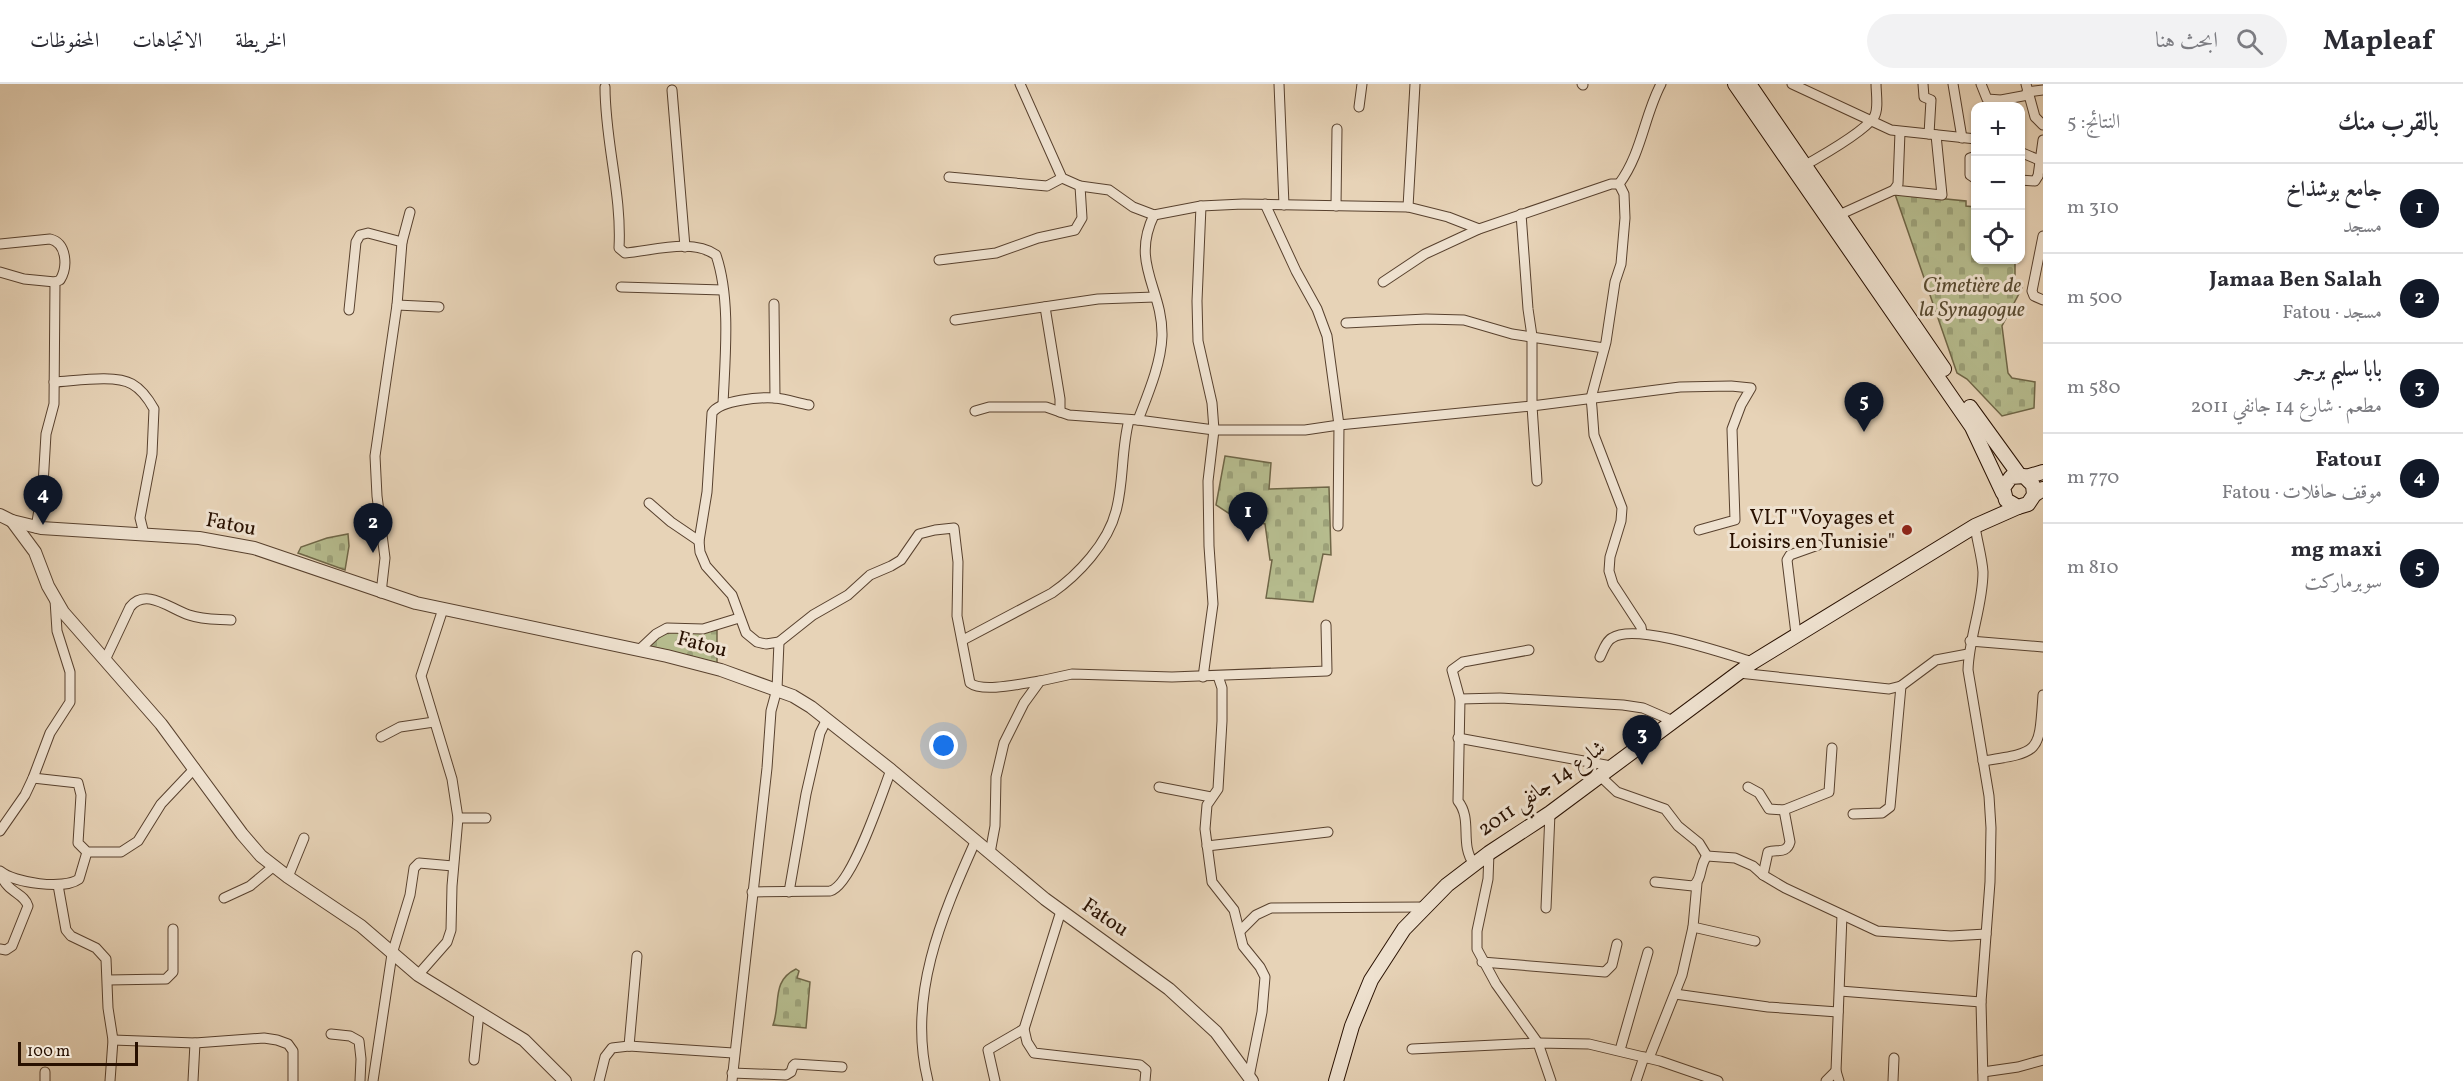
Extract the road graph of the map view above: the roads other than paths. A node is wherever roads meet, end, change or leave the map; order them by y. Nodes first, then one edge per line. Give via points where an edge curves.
1 (1020, 84) edge
2 (1279, 84) edge
3 (1362, 84) edge
4 (1415, 84) edge
5 (1662, 84) edge
6 (1735, 84) edge
7 (1749, 84) edge
8 (1792, 84) edge
9 (1876, 84) edge
10 (1923, 84) edge
11 (1953, 84) edge
12 (1981, 84) edge
13 (605, 87) dead end
14 (672, 90) dead end
15 (2027, 90) edge
16 (2043, 90) edge
17 (1998, 102) edge
18 (2003, 102) edge
19 (1359, 108) dead end
20 (1870, 121) junction
21 (2043, 124) edge
22 (1337, 129) dead end
23 (1900, 132) junction
24 (1933, 135) junction
25 (1962, 138) junction
26 (1971, 139) edge
27 (2043, 140) edge
28 (2025, 155) edge
29 (1971, 158) edge
30 (2039, 160) junction
31 (1800, 168) junction
32 (1971, 176) edge
33 (949, 177) dead end
34 (2040, 177) edge
35 (1062, 178) junction
36 (2025, 180) edge
37 (1619, 184) junction
38 (1080, 186) junction
39 (1894, 190) junction
40 (1265, 204) junction
41 (1284, 205) junction
42 (1201, 206) junction
43 (1336, 207) junction
44 (1407, 207) junction
45 (410, 212) dead end
46 (1521, 214) junction
47 (1154, 215) junction
48 (1839, 215) junction
49 (1479, 229) junction
50 (2043, 236) edge
51 (402, 242) junction
52 (0, 244) edge
53 (685, 247) junction
54 (939, 260) dead end
55 (0, 272) edge
56 (55, 282) junction
57 (1383, 282) dead end
58 (621, 287) dead end
59 (723, 290) junction
60 (1155, 297) junction
61 (2043, 300) edge
62 (774, 304) dead end
63 (397, 305) junction
64 (439, 307) dead end
65 (1045, 307) junction
66 (349, 310) dead end
67 (955, 320) dead end
68 (1346, 323) dead end
69 (1908, 325) junction
70 (1532, 336) junction
71 (1604, 348) junction
72 (54, 382) junction
73 (775, 398) junction
74 (1592, 398) junction
75 (723, 404) junction
76 (809, 405) dead end
77 (1532, 406) junction
78 (975, 411) dead end
79 (1060, 412) junction
80 (1133, 420) junction
81 (1339, 425) junction
82 (1977, 425) junction
83 (1214, 430) junction
84 (2043, 472) edge
85 (2024, 476) junction
86 (1537, 481) dead end
87 (2039, 492) edge
88 (2003, 494) junction
89 (649, 503) dead end
90 (2018, 507) junction
91 (0, 515) edge
92 (12, 521) junction
93 (1338, 526) dead end
94 (1975, 526) junction
95 (38, 528) junction
96 (1699, 531) dead end
97 (144, 534) junction
98 (699, 541) junction
99 (1818, 545) dead end
100 (35, 552) junction
101 (381, 593) junction
102 (55, 599) junction
103 (443, 609) junction
104 (739, 618) junction
105 (231, 620) dead end
106 (1326, 625) dead end
107 (1642, 633) junction
108 (1796, 634) junction
109 (963, 639) junction
110 (1970, 641) junction
111 (779, 642) junction
112 (2043, 647) edge
113 (639, 650) junction
114 (1529, 650) dead end
115 (1968, 654) junction
116 (1600, 657) dead end
117 (106, 658) junction
118 (1753, 662) junction
119 (1739, 673) junction
120 (1218, 676) junction
121 (1203, 677) junction
122 (1040, 681) junction
123 (1013, 684) junction
124 (1900, 686) junction
125 (777, 689) junction
126 (2043, 695) edge
127 (1460, 699) junction
128 (1024, 703) junction
129 (2043, 705) edge
130 (827, 719) junction
131 (1673, 721) junction
132 (434, 722) junction
133 (381, 737) dead end
134 (1458, 738) junction
135 (1832, 748) dead end
136 (1983, 761) junction
137 (1611, 766) junction
138 (195, 768) junction
139 (891, 770) junction
140 (1599, 775) junction
141 (33, 778) junction
142 (1748, 787) dead end
143 (1159, 788) dead end
144 (1211, 797) junction
145 (1784, 810) junction
146 (1550, 813) junction
147 (1853, 814) dead end
148 (458, 818) junction
149 (486, 818) dead end
150 (0, 831) edge
151 (1328, 832) dead end
152 (304, 838) dead end
153 (975, 842) junction
154 (1207, 846) junction
155 (87, 852) junction
156 (990, 852) junction
157 (1489, 853) junction
158 (1707, 856) junction
159 (1474, 864) junction
160 (274, 866) junction
161 (453, 866) junction
162 (0, 871) edge
163 (1763, 875) junction
164 (288, 877) junction
165 (1655, 882) dead end
166 (1697, 883) junction
167 (58, 885) junction
168 (752, 892) junction
169 (789, 892) junction
170 (225, 898) dead end
171 (1424, 908) junction
172 (1546, 908) dead end
173 (1060, 911) junction
174 (1842, 915) junction
175 (1693, 927) junction
176 (173, 928) dead end
177 (1240, 931) junction
178 (1986, 934) junction
179 (1755, 941) dead end
180 (1617, 944) dead end
181 (0, 949) edge
182 (1648, 952) dead end
183 (392, 954) junction
184 (638, 956) dead end
185 (1482, 962) junction
186 (418, 975) junction
187 (108, 980) junction
188 (1840, 991) junction
189 (1676, 994) junction
190 (1981, 1002) junction
191 (1838, 1012) junction
192 (479, 1013) junction
193 (1024, 1029) junction
194 (331, 1034) dead end
195 (113, 1040) junction
196 (1538, 1042) junction
197 (195, 1043) junction
198 (629, 1046) junction
199 (1412, 1048) dead end
200 (1620, 1050) junction
201 (733, 1053) junction
202 (1646, 1058) junction
203 (1894, 1058) dead end
204 (474, 1060) dead end
205 (2043, 1060) edge
206 (842, 1067) dead end
207 (1838, 1076) edge
208 (1983, 1076) edge
209 (732, 1077) edge
210 (1251, 1079) edge
211 (110, 1081) edge
212 (193, 1081) edge
213 (293, 1081) edge
214 (360, 1081) edge
215 (373, 1081) edge
216 (565, 1081) edge
217 (600, 1081) edge
218 (928, 1081) edge
219 (995, 1081) edge
220 (1145, 1081) edge
221 (1336, 1081) edge
222 (1551, 1081) edge
223 (1636, 1081) edge
224 (1718, 1081) edge
225 (1826, 1081) edge
226 (1893, 1081) edge

1 - 35 street
2 - 41 street
3 - 19 street
4 - 44 street
5 - 37 street via 1651,105 1637,153
6 - 31 main road
7 - 31 main road
8 - 20 street
9 - 20 street via 1875,113
10 - 24 street via 1924,97 1931,100
11 - 25 street
12 - 17 street via 1987,99
13 - 53 street via 605,122 619,200 618,248 625,253
14 - 53 street
15 - 16 street
15 - 18 street
15 - 21 street via 2035,117
20 - 23 street
20 - 31 street
22 - 43 street
23 - 24 street
23 - 39 street via 1899,184
24 - 25 street
24 - 39 street via 1942,195
25 - 26 street
27 - 30 street
28 - 30 street
29 - 32 street
30 - 34 street
31 - 48 main road
31 - 69 main road
33 - 35 street via 1047,186
34 - 36 street
35 - 38 street
37 - 46 street
37 - 71 street via 1624,194 1625,218 1621,264
38 - 47 street via 1108,190
38 - 54 street via 1082,218 1075,230 996,253
39 - 48 street
40 - 41 street
40 - 42 street
40 - 81 street via 1327,336
41 - 43 street
42 - 47 street
42 - 83 street via 1198,341
43 - 44 street
44 - 49 street
45 - 51 street
46 - 49 street
46 - 70 street
47 - 60 street via 1143,251
48 - 69 main road
49 - 57 street via 1425,254
50 - 61 street via 2032,291
51 - 63 street
51 - 66 street via 368,233 360,235
52 - 56 street via 57,241 62,246 64,267 60,280
53 - 59 street via 716,255
55 - 56 street
56 - 72 street
58 - 59 street
59 - 75 street
60 - 65 street
60 - 80 street via 1162,336 1160,353
62 - 73 street
63 - 64 street
63 - 101 street via 375,456 386,558
65 - 67 street
65 - 79 street
68 - 70 street via 1454,320
69 - 82 main road
70 - 71 street
70 - 77 street
71 - 74 street
72 - 95 street
72 - 97 street via 129,382 154,409 152,454 140,518
73 - 75 street
73 - 76 street
74 - 77 street
74 - 96 street via 1680,387 1751,388 1732,429 1735,520
74 - 107 street via 1594,435 1623,513 1609,571
75 - 98 street via 712,413
77 - 81 street
77 - 86 street
78 - 79 street via 989,406 1046,407
79 - 80 street
80 - 83 street
80 - 109 street via 1116,511 1089,559 1052,593
81 - 83 street via 1273,432
81 - 93 street
82 - 85 main road
82 - 88 main road
83 - 121 street via 1208,481 1213,604
84 - 85 main road
85 - 87 main road
85 - 88 main road via 2008,480
87 - 90 main road via 2028,504
88 - 90 main road via 2009,504
88 - 94 main road, شارع 14 جانفي 2011
89 - 98 street
90 - 94 main road, شارع 14 جانفي 2011
91 - 92 street, Fatou
92 - 95 street, Fatou
92 - 100 street, Fatou
94 - 108 main road, شارع 14 جانفي 2011
94 - 110 street via 1983,572
95 - 97 street, Fatou
95 - 100 street via 34,535
97 - 101 street, Fatou via 254,548
98 - 104 street via 706,566 732,595
99 - 108 street via 1790,555 1787,560
100 - 102 street, Fatou
101 - 103 street, Fatou
102 - 117 street, Fatou
102 - 141 street via 57,631 70,672 71,696 50,733
103 - 113 street, Fatou
103 - 132 street via 421,676
104 - 111 street via 746,633 758,642
104 - 113 street via 703,629 667,628
105 - 117 street via 188,615 142,598 130,607
106 - 120 street via 1327,671
107 - 116 street via 1611,638
107 - 118 street
108 - 118 main road, شارع 14 جانفي 2011
109 - 111 street via 956,604 958,562 954,528 947,528 919,534 901,560 870,575 848,595 813,615
109 - 123 street via 970,683 978,687
110 - 112 street
110 - 115 street
111 - 125 street
113 - 125 street, Fatou via 721,670
114 - 127 street via 1463,662 1452,670
115 - 124 street via 1936,660
115 - 136 street via 1969,686
117 - 138 street, Fatou
118 - 119 main road, شارع 14 جانفي 2011
119 - 124 street via 1878,689
119 - 131 main road, شارع 14 جانفي 2011
120 - 121 street
120 - 144 street via 1222,721 1218,789
121 - 122 street via 1072,674
122 - 123 street
122 - 128 street
123 - 128 street via 1020,690
124 - 147 street via 1890,807 1882,813
125 - 130 street, Fatou
125 - 168 street via 771,711
126 - 129 street
127 - 131 street via 1623,705 1643,708
127 - 134 street
128 - 156 street via 1004,742 996,777
129 - 136 street via 2041,735 2035,746 2018,755
130 - 139 street, Fatou
130 - 169 street via 806,794
131 - 137 main road, شارع 14 جانفي 2011
132 - 133 street via 400,727
132 - 148 street via 452,779
134 - 137 street
134 - 159 street via 1458,801 1466,822 1466,854
135 - 145 street via 1829,792
136 - 178 street via 1991,828
137 - 140 main road, شارع 14 جانفي 2011
138 - 155 street via 161,804 143,835 131,846 121,852
138 - 160 street, Fatou via 242,834
139 - 153 street, Fatou
139 - 169 street via 856,859 837,888
140 - 146 main road, شارع 14 جانفي 2011
140 - 158 street via 1617,792 1665,809
141 - 150 street
141 - 155 street via 78,783 81,795 77,837 80,847
142 - 145 street via 1759,793 1769,809
143 - 144 street
144 - 154 street via 1205,815
145 - 163 street via 1789,847 1768,852
146 - 157 main road, شارع 14 جانفي 2011
146 - 172 street
148 - 149 street
148 - 161 street
151 - 154 street
152 - 164 street
153 - 156 street, Fatou
153 - 218 street via 952,894 921,997 921,1046
154 - 177 street via 1212,882 1234,910
155 - 167 street via 79,879
156 - 173 street, Fatou
157 - 159 main road, شارع 14 جانفي 2011
157 - 185 street via 1476,942
158 - 163 street via 1735,858
158 - 166 street
159 - 171 main road, شارع 14 جانفي 2011
160 - 164 street, Fatou
160 - 170 street via 250,886
161 - 183 street via 415,865
161 - 186 street via 451,930 447,942
162 - 167 street via 17,879
162 - 181 street via 3,883 27,900 28,906 12,946
163 - 174 street
164 - 183 street, Fatou via 361,926
165 - 166 street via 1687,887
166 - 175 street
167 - 187 street via 66,930 102,953
168 - 169 street
168 - 201 street
171 - 177 street via 1271,908 1256,915
171 - 221 main road, شارع 14 جانفي 2011 via 1404,929 1371,980
173 - 193 street
173 - 210 street, Fatou via 1169,989 1216,1032
174 - 178 street via 1868,928 1891,933
174 - 188 street
175 - 179 street
175 - 189 street
176 - 187 street via 173,972 166,978
177 - 210 street via 1243,946 1265,977
178 - 190 street
180 - 185 street via 1612,965 1605,972
182 - 200 street
183 - 186 street, Fatou
183 - 215 street
184 - 198 street
185 - 196 street
186 - 192 street, Fatou
187 - 195 street
188 - 190 street
188 - 191 street
189 - 191 street
189 - 202 street
190 - 208 street
191 - 207 street
192 - 204 street
192 - 216 street, Fatou via 524,1040
193 - 219 street via 988,1050
193 - 220 street via 1034,1053 1140,1065 1146,1070
194 - 214 street via 359,1041
195 - 197 street
195 - 211 street
196 - 199 street
196 - 200 street
196 - 222 street
197 - 212 street
197 - 213 street via 264,1038 288,1044 293,1051
198 - 201 street
198 - 217 street via 607,1052
200 - 202 street
201 - 209 street
202 - 223 street
202 - 224 street
203 - 226 street
205 - 208 street
206 - 209 street via 795,1064 786,1075
207 - 225 street

